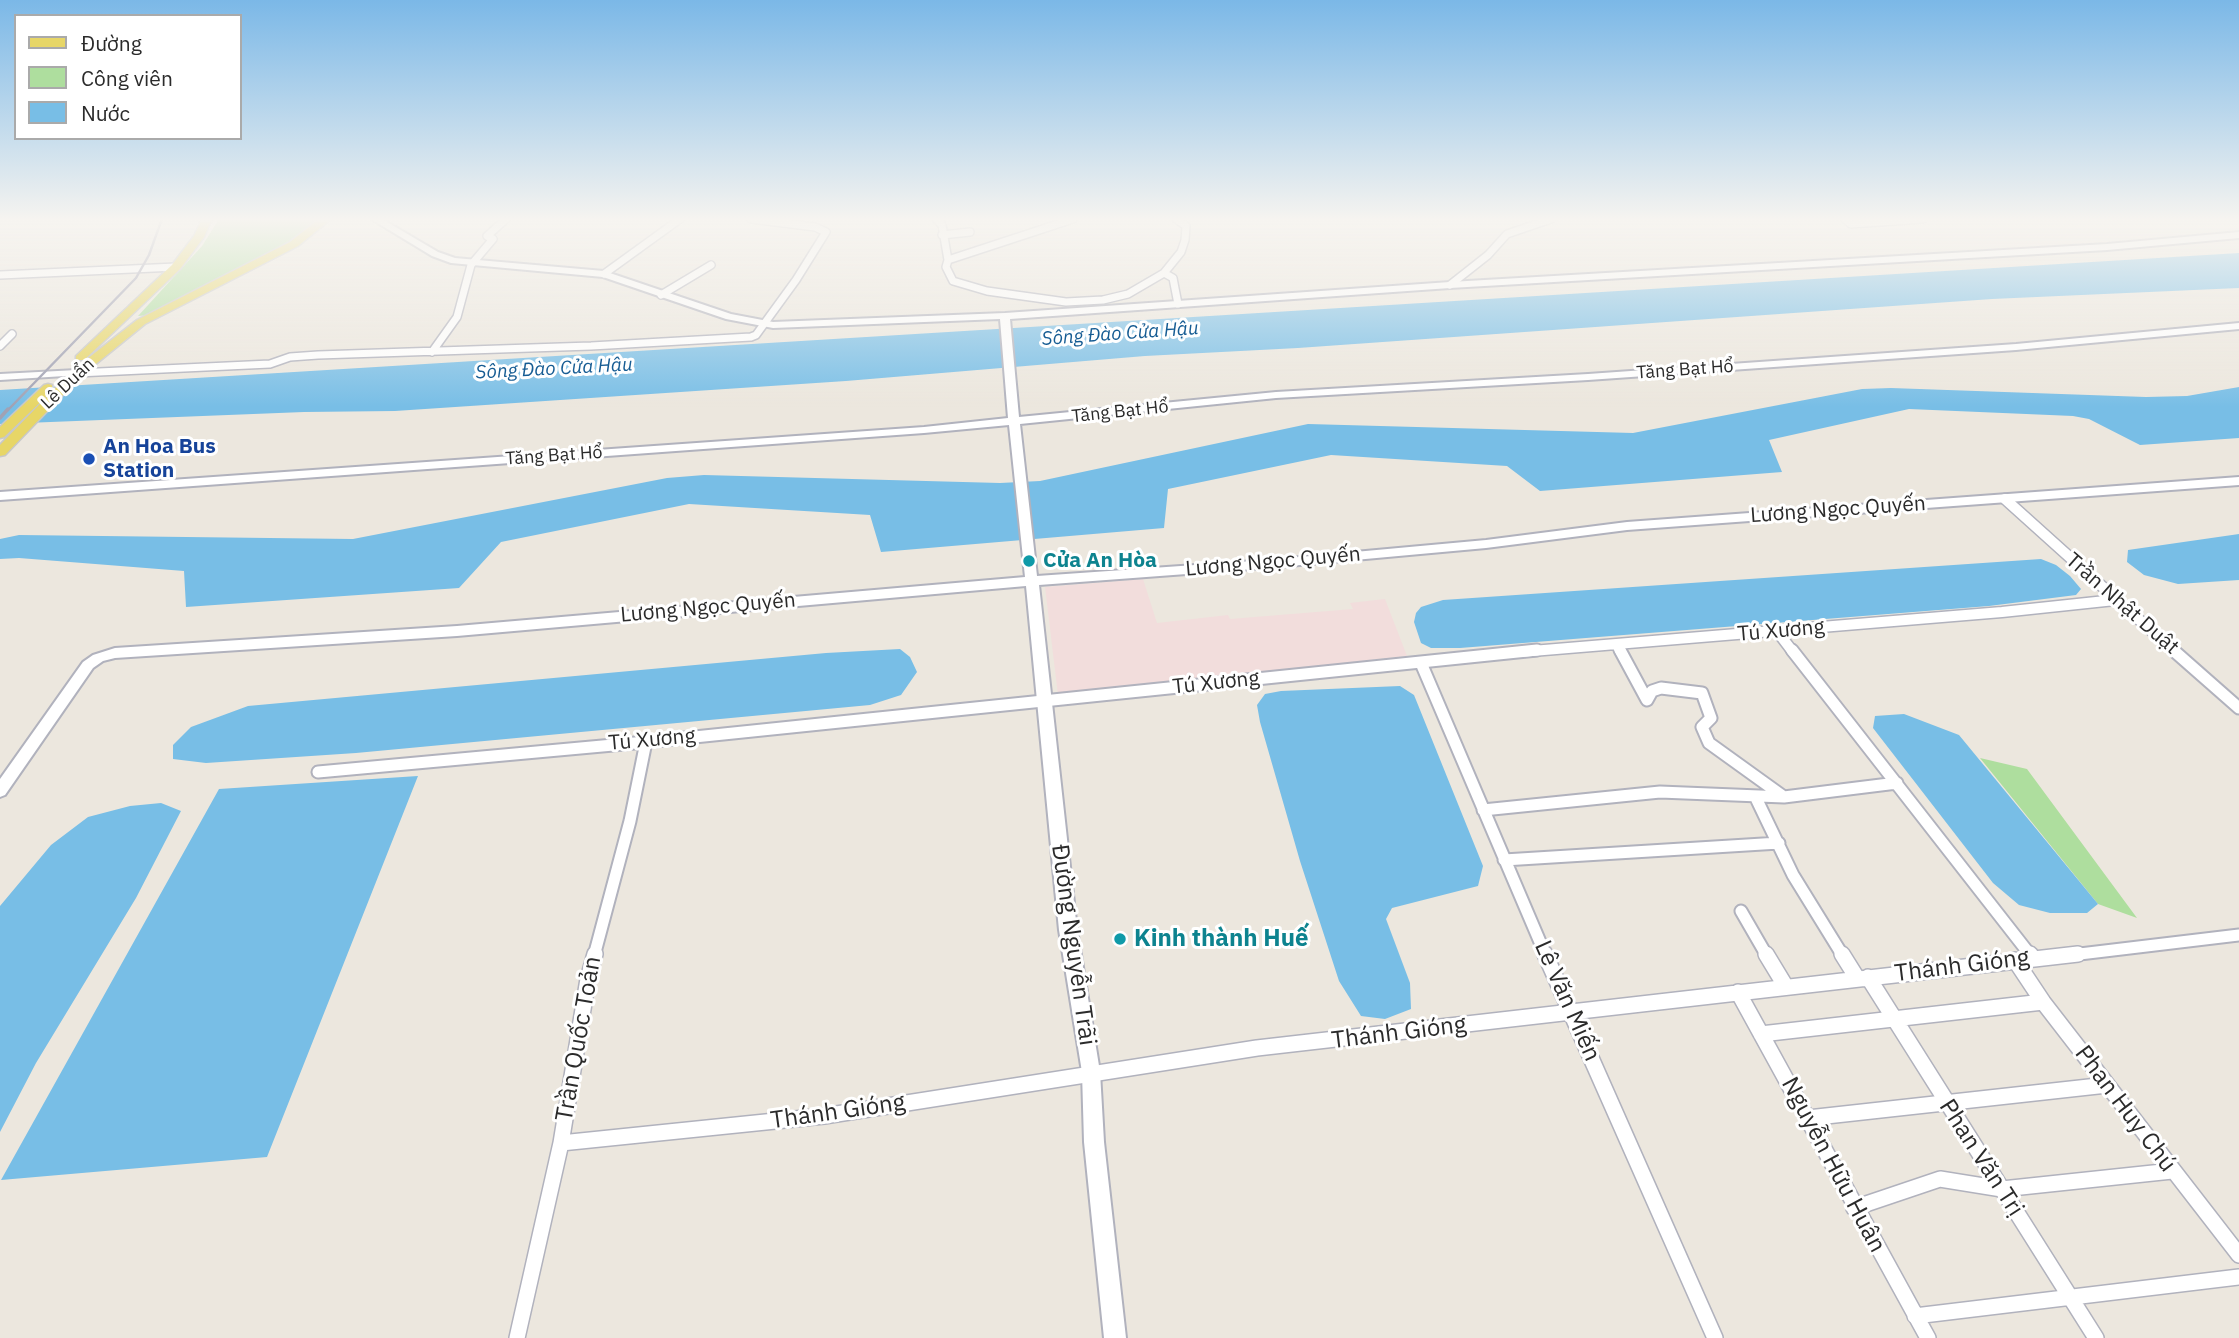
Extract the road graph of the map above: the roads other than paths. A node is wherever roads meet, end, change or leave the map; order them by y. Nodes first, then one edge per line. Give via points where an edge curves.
1 (162, 281) edge
2 (221, 281) edge
3 (467, 281) edge
4 (624, 281) edge
5 (684, 281) edge
6 (795, 281) edge
7 (954, 281) edge
8 (1150, 281) edge
9 (1174, 281) edge
10 (1455, 281) edge
11 (1513, 281) edge
12 (1450, 285) junction
13 (661, 295) junction
14 (1178, 304) junction
15 (1005, 320) junction
16 (122, 321) junction
17 (141, 322) junction
18 (763, 324) junction
19 (2239, 326) edge
20 (12, 334) dead end
21 (0, 346) edge
22 (432, 352) junction
23 (68, 375) junction
24 (0, 377) edge
25 (1014, 423) junction
26 (1, 433) edge
27 (0, 452) edge
28 (2239, 481) edge
29 (0, 496) edge
30 (2005, 499) junction
31 (1032, 581) junction
32 (2115, 600) junction
33 (1777, 631) junction
34 (1617, 645) junction
35 (1421, 663) junction
36 (1044, 700) junction
37 (2239, 708) edge
38 (646, 742) junction
39 (318, 772) dead end
40 (1897, 783) junction
41 (0, 791) edge
42 (1784, 797) junction
43 (1756, 798) junction
44 (1483, 810) junction
45 (1779, 844) junction
46 (1504, 860) junction
47 (1741, 911) dead end
48 (2239, 935) edge
49 (2033, 958) junction
50 (2015, 960) junction
51 (1862, 978) junction
52 (1786, 987) junction
53 (1738, 992) junction
54 (2043, 1002) junction
55 (1572, 1012) junction
56 (1893, 1018) junction
57 (1761, 1034) junction
58 (1091, 1072) junction
59 (2107, 1085) junction
60 (1945, 1102) junction
61 (1808, 1118) junction
62 (561, 1143) junction
63 (2172, 1171) junction
64 (2002, 1189) junction
65 (1854, 1208) junction
66 (2239, 1255) edge
67 (2239, 1277) edge
68 (2069, 1299) junction
69 (1915, 1316) junction
70 (517, 1338) edge
71 (1115, 1338) edge
72 (1715, 1338) edge
73 (1928, 1338) edge
74 (2096, 1338) edge

1 - 16 main road, Lê Duẩn
2 - 17 main road, Lê Duẩn
3 - 22 street via 457,317
4 - 13 street
5 - 13 street
6 - 18 street
7 - 8 street via 1066,302 1128,294
9 - 14 street
10 - 12 street
11 - 12 street
12 - 14 street
13 - 18 street
14 - 15 street
15 - 18 street
15 - 25 street, Đường Nguyễn Trãi
16 - 17 main road
16 - 23 main road, Lê Duẩn
17 - 23 main road, Lê Duẩn
18 - 22 street via 756,335 740,339
19 - 25 street, Tăng Bạt Hổ via 2027,346 1276,395
20 - 21 street
22 - 23 street via 299,356 270,364
23 - 24 street
23 - 26 main road, Lê Duẩn
23 - 27 main road, Lê Duẩn
25 - 29 street, Tăng Bạt Hổ
25 - 31 street, Đường Nguyễn Trãi
28 - 30 street, Lương Ngọc Quyến
30 - 31 street, Lương Ngọc Quyến via 1627,526 1281,563
30 - 32 street, Trần Nhật Duật
31 - 36 street, Đường Nguyễn Trãi
31 - 41 street, Lương Ngọc Quyến via 457,631 115,653 88,665
32 - 33 street, Tú Xương
32 - 37 street, Trần Nhật Duật
33 - 34 street, Tú Xương
33 - 40 street
34 - 35 street, Tú Xương
34 - 42 street via 1647,700 1652,691 1661,688 1702,693 1711,718 1702,727 1709,743
35 - 36 street, Tú Xương
35 - 44 street, Lê Văn Miến
36 - 38 street, Tú Xương
36 - 58 street, Đường Nguyễn Trãi via 1068,930
38 - 39 street, Tú Xương
38 - 62 street, Trần Quốc Toản via 588,979
40 - 42 street
40 - 49 street
42 - 43 street
43 - 44 street via 1660,792
43 - 45 street, Phan Văn Trị
44 - 46 street, Lê Văn Miến
45 - 46 street
45 - 51 street, Phan Văn Trị via 1793,875
46 - 55 street, Lê Văn Miến
47 - 52 street
48 - 49 street, Thánh Gióng
49 - 50 street, Thánh Gióng
50 - 51 street, Thánh Gióng
50 - 54 street, Phan Huy Chú
51 - 52 street, Thánh Gióng
51 - 56 street, Phan Văn Trị
52 - 53 street, Thánh Gióng
53 - 55 street, Thánh Gióng
53 - 57 street, Nguyễn Hữu Huân
54 - 56 street
54 - 59 street, Phan Huy Chú
55 - 58 street, Thánh Gióng
55 - 72 street, Lê Văn Miến
56 - 57 street
56 - 60 street, Phan Văn Trị
57 - 61 street, Nguyễn Hữu Huân
58 - 62 street, Thánh Gióng via 824,1116
58 - 71 street, Đường Nguyễn Trãi
59 - 60 street
59 - 63 street, Phan Huy Chú
60 - 61 street
60 - 64 street, Phan Văn Trị
61 - 65 street, Nguyễn Hữu Huân
62 - 70 street, Trần Quốc Toản
63 - 64 street
63 - 66 street, Phan Huy Chú
64 - 65 street via 1940,1179
64 - 68 street, Phan Văn Trị
65 - 69 street, Nguyễn Hữu Huân
67 - 68 street
68 - 69 street
68 - 74 street, Phan Văn Trị
69 - 73 street, Nguyễn Hữu Huân

